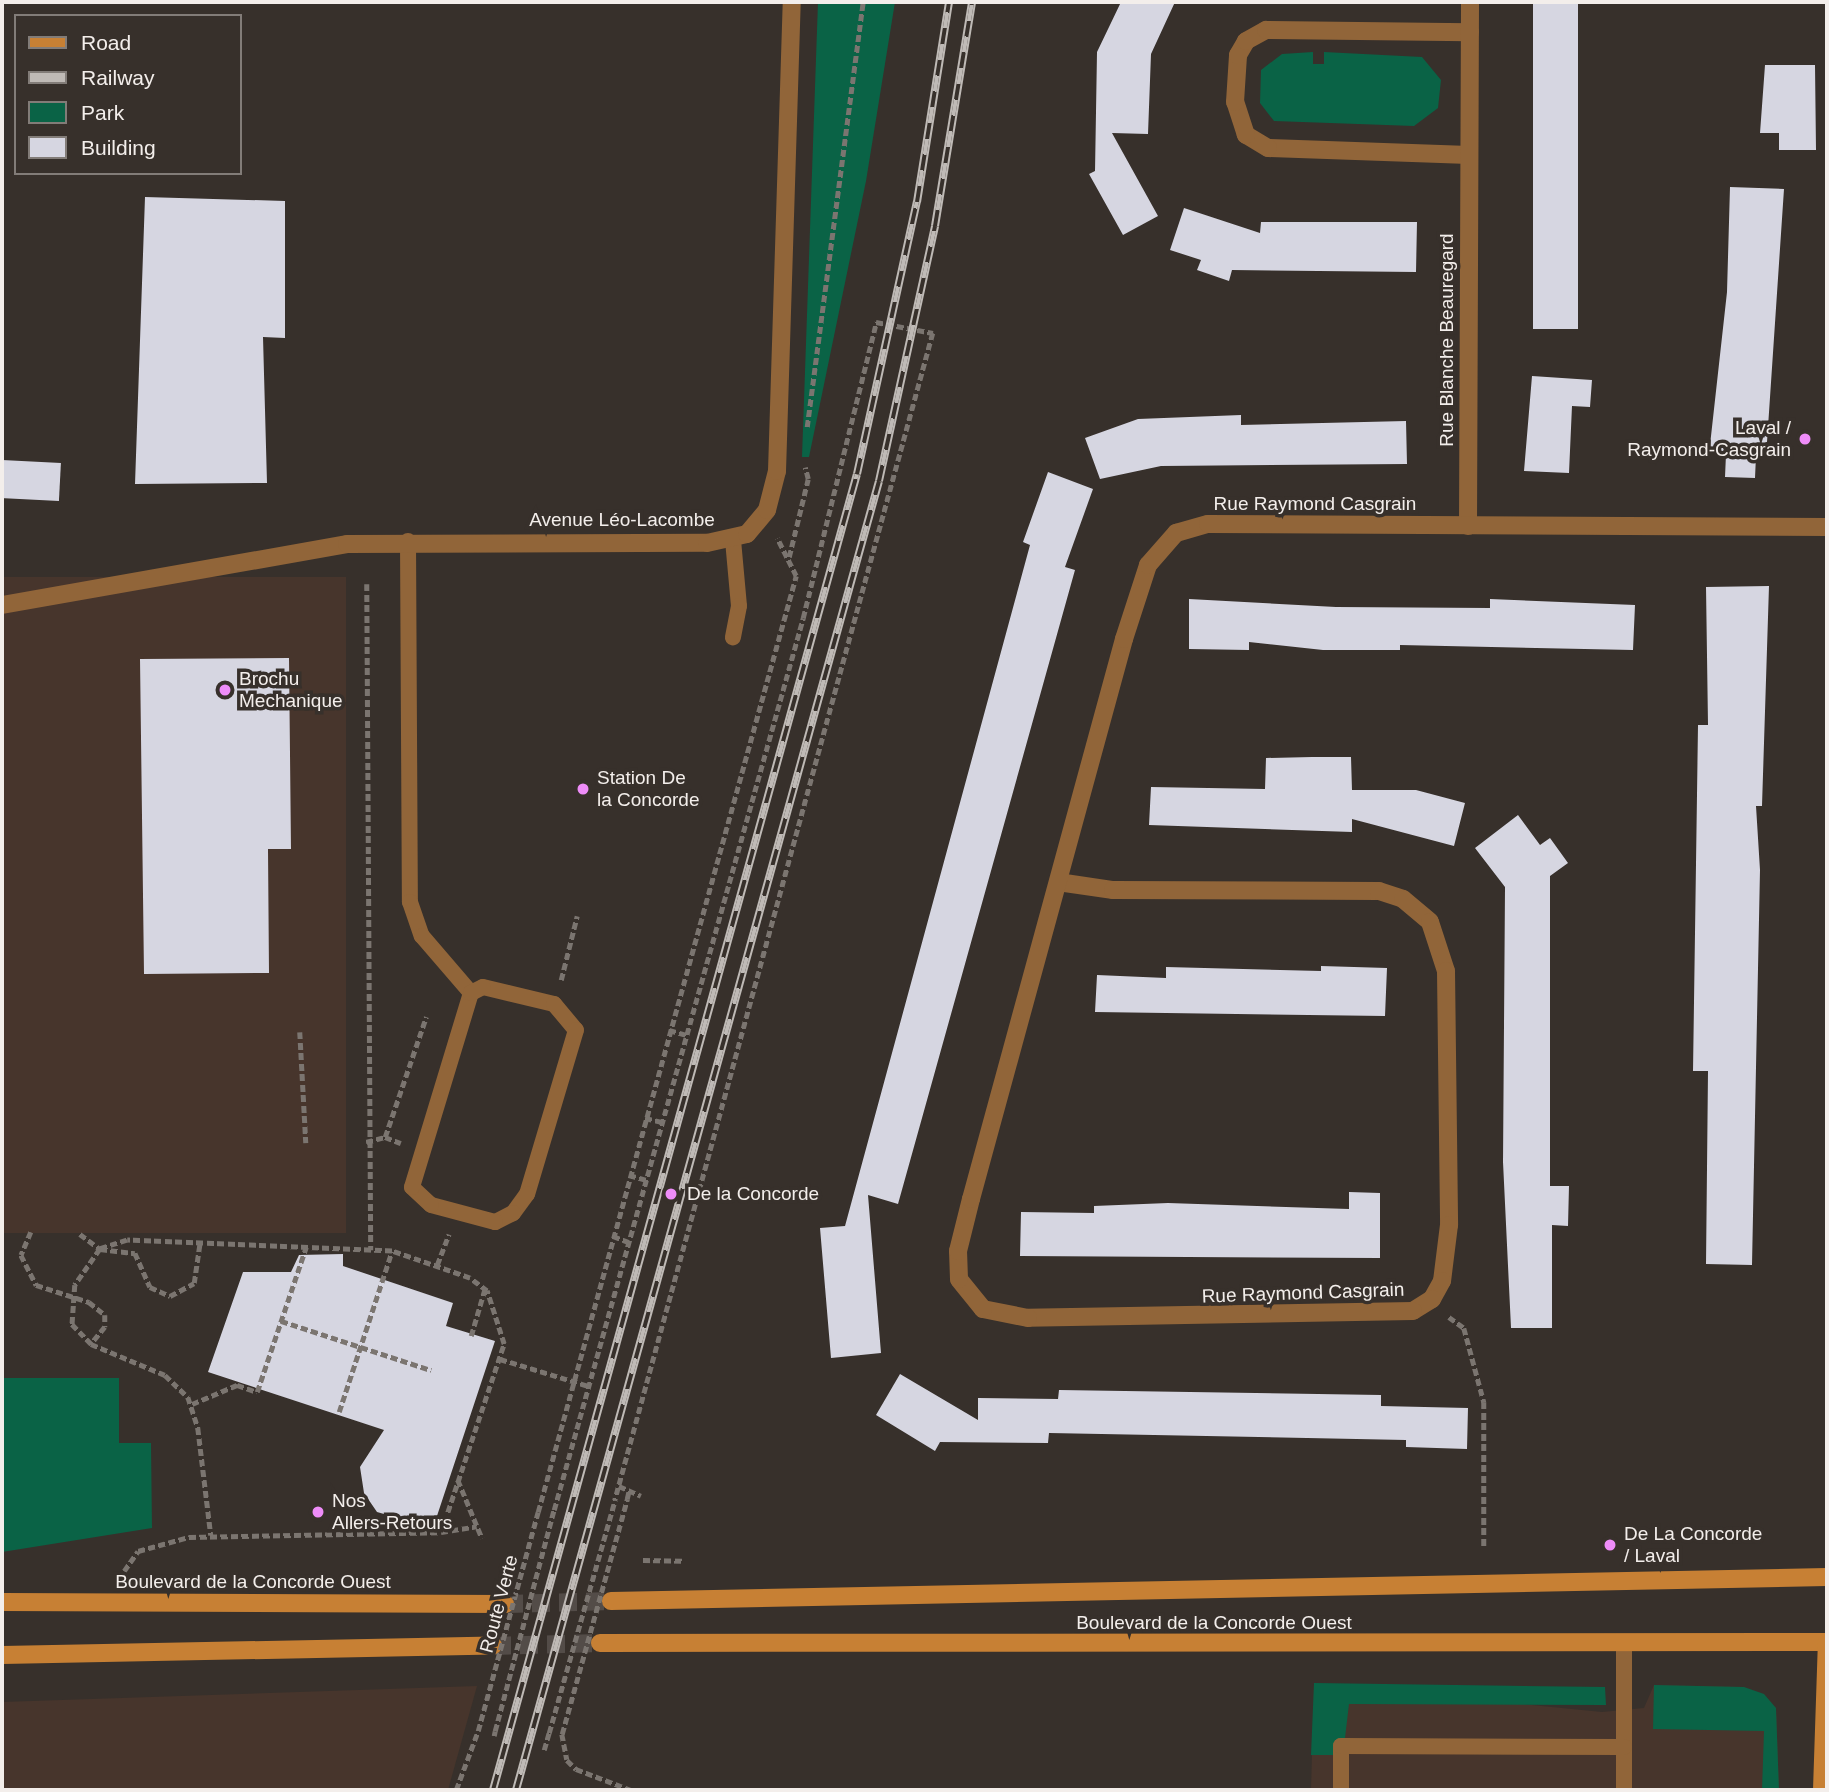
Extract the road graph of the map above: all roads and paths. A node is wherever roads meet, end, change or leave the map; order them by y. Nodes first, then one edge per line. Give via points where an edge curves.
1 (792, 2) edge
2 (863, 2) edge
3 (1470, 2) edge
4 (1470, 32) junction
5 (1469, 155) junction
6 (806, 435) dead end
7 (802, 457) dead end
8 (1468, 526) junction
9 (1827, 527) edge
10 (733, 540) junction
11 (408, 541) junction
12 (368, 584) dead end
13 (2, 605) edge
14 (733, 637) dead end
15 (1058, 881) junction
16 (578, 916) dead end
17 (560, 984) dead end
18 (471, 993) junction
19 (426, 1017) dead end
20 (669, 1030) junction
21 (300, 1032) dead end
22 (686, 1035) junction
23 (645, 1118) junction
24 (662, 1122) junction
25 (366, 1142) junction
26 (306, 1143) dead end
27 (629, 1175) junction
28 (646, 1180) junction
29 (31, 1231) dead end
30 (80, 1234) dead end
31 (612, 1236) junction
32 (201, 1242) junction
33 (629, 1242) junction
34 (445, 1244) dead end
35 (306, 1247) junction
36 (100, 1249) junction
37 (371, 1250) junction
38 (392, 1251) junction
39 (437, 1265) junction
40 (485, 1289) junction
41 (70, 1299) junction
42 (1429, 1301) junction
43 (281, 1321) junction
44 (471, 1336) dead end
45 (92, 1344) junction
46 (359, 1346) junction
47 (500, 1359) junction
48 (431, 1370) dead end
49 (574, 1380) junction
50 (589, 1386) junction
51 (192, 1404) junction
52 (339, 1412) dead end
53 (458, 1479) junction
54 (618, 1486) junction
55 (629, 1490) junction
56 (641, 1496) dead end
57 (408, 1520) dead end
58 (477, 1526) junction
59 (411, 1532) junction
60 (441, 1532) junction
61 (211, 1535) junction
62 (482, 1538) dead end
63 (1484, 1546) dead end
64 (643, 1560) dead end
65 (682, 1561) dead end
66 (124, 1572) dead end
67 (1827, 1577) edge
68 (611, 1601) tunnel mouth
69 (2, 1602) edge
70 (505, 1604) tunnel mouth
71 (1624, 1642) junction
72 (1827, 1642) edge
73 (600, 1643) tunnel mouth
74 (493, 1646) tunnel mouth
75 (2, 1655) edge
76 (495, 1733) dead end
77 (1624, 1747) junction
78 (544, 1750) dead end
79 (456, 1790) edge
80 (631, 1790) edge
81 (1341, 1790) edge
82 (1625, 1790) edge
83 (1822, 1790) edge

1 - 10 street, Avenue Léo-Lacombe via 776,485 758,524
2 - 6 path
3 - 4 street, Rue Blanche Beauregard
4 - 5 street, Rue Blanche Beauregard
4 - 5 street via 1266,30 1241,48 1235,102 1245,135 1268,148
5 - 8 street, Rue Blanche Beauregard
7 - 20 path, Route Verte via 808,479 789,558 796,576
8 - 9 street, Rue Raymond Casgrain
8 - 15 street, Rue Raymond Casgrain via 1208,524 1168,539 1141,585
10 - 11 street, Avenue Léo-Lacombe
10 - 14 lane via 739,606
11 - 13 street, Avenue Léo-Lacombe via 332,546
11 - 18 lane via 410,902 422,936
12 - 25 path
15 - 42 street, Rue Raymond Casgrain via 1113,890 1379,891 1423,913 1437,933 1446,971 1449,1225 1446,1270
15 - 42 street, Rue Raymond Casgrain via 960,1242 959,1279 969,1297 991,1313 1046,1318 1388,1315
16 - 17 path
18 - 18 lane via 412,1187 431,1205 495,1222 513,1213 527,1194 576,1030 554,1004 492,987
19 - 25 path via 385,1137
20 - 22 path
20 - 23 path, Route Verte
21 - 26 path
22 - 24 path
22 - 54 path via 803,618 876,322 933,333
23 - 24 path
23 - 27 path, Route Verte
24 - 28 path
25 - 37 path
27 - 28 path
27 - 31 path, Route Verte
28 - 33 path
29 - 41 path via 21,1255 29,1275 46,1291
30 - 36 path
31 - 33 path
31 - 49 path, Route Verte
32 - 35 path
32 - 36 path via 127,1240
32 - 36 path via 194,1283 178,1296 150,1287 135,1253
33 - 50 path
34 - 39 path
35 - 37 path
35 - 43 path
36 - 41 path
37 - 38 path
38 - 39 path
38 - 46 path
39 - 40 path
40 - 44 path
40 - 47 path via 503,1327
41 - 45 path via 72,1324
41 - 45 path via 89,1302 105,1315 105,1327
42 - 63 path via 1464,1328 1484,1402
43 - 46 path
43 - 51 path via 257,1392 237,1385
45 - 51 path via 165,1375
46 - 48 path
46 - 52 path
47 - 49 path
47 - 53 path
49 - 50 path
49 - 79 path, Route Verte, bridge via 478,1731
50 - 76 path, bridge
51 - 61 path
53 - 58 path
53 - 60 path
54 - 55 path
54 - 78 path, bridge
55 - 56 path
55 - 80 path, bridge via 562,1734 567,1760 576,1769
57 - 59 path
58 - 60 path
58 - 62 path
59 - 60 path
59 - 61 path
61 - 66 path via 138,1551
64 - 65 path
67 - 68 street, Boulevard de la Concorde Ouest
69 - 70 street, Boulevard de la Concorde Ouest
71 - 72 street, Boulevard de la Concorde Ouest
71 - 73 street, Boulevard de la Concorde Ouest
71 - 77 lane
72 - 83 street
74 - 75 street
77 - 81 lane via 1341,1746
77 - 82 lane

